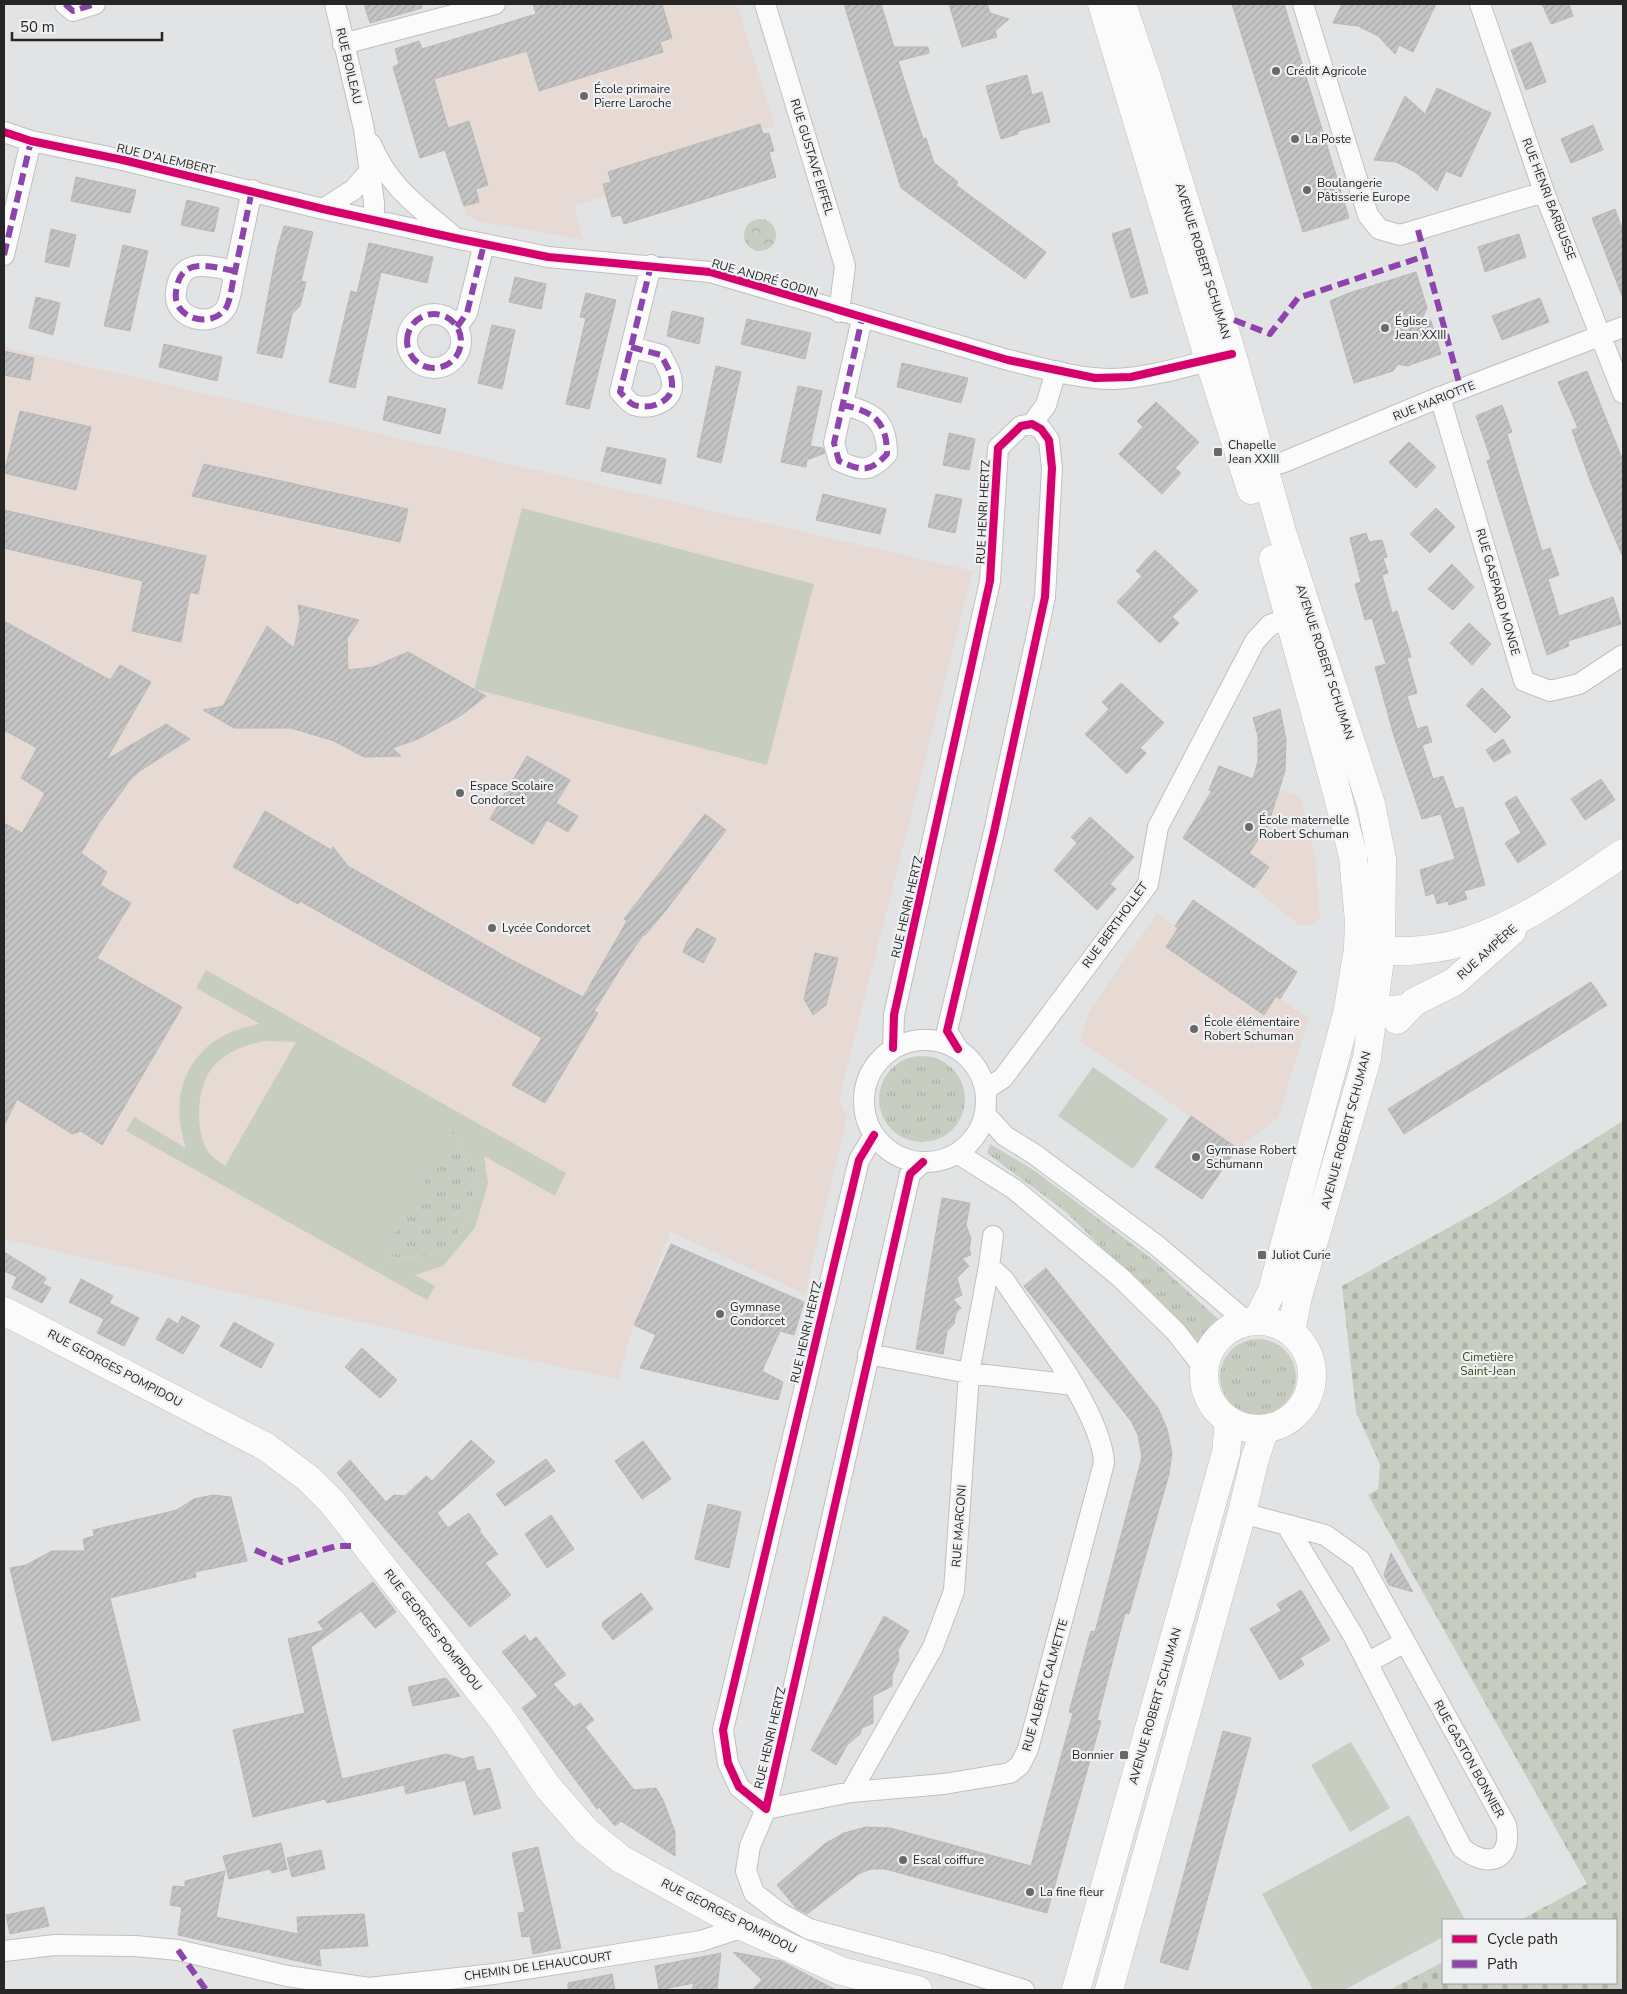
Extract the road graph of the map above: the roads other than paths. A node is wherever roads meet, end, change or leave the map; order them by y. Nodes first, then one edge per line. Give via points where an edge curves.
1 (65, 4) edge
2 (95, 4) edge
3 (335, 4) edge
4 (495, 4) edge
5 (765, 4) edge
6 (1102, 4) edge
7 (1122, 4) edge
8 (1303, 4) edge
9 (1480, 4) edge
10 (343, 44) junction
11 (364, 129) junction
12 (4, 132) edge
13 (31, 141) junction
14 (369, 172) junction
15 (252, 190) junction
16 (1544, 192) junction
17 (324, 209) junction
18 (8, 218) edge
19 (374, 219) junction
20 (455, 238) junction
21 (484, 244) junction
22 (4, 255) edge
23 (652, 265) junction
24 (235, 271) dead end
25 (839, 312) junction
26 (862, 319) junction
27 (457, 327) dead end
28 (1623, 327) edge
29 (1601, 337) junction
30 (631, 347) dead end
31 (1221, 357) junction
32 (1056, 371) junction
33 (1623, 393) edge
34 (1440, 398) junction
35 (842, 405) dead end
36 (1032, 424) junction
37 (1254, 472) junction
38 (1289, 618) junction
39 (1623, 655) edge
40 (1623, 853) edge
41 (1382, 878) junction
42 (1537, 908) junction
43 (1447, 947) junction
44 (1370, 950) junction
45 (1409, 1007) junction
46 (1374, 1008) junction
47 (893, 1048) junction
48 (958, 1049) junction
49 (1367, 1058) junction
50 (985, 1090) junction
51 (985, 1114) junction
52 (874, 1136) junction
53 (956, 1153) junction
54 (923, 1162) junction
55 (993, 1236) dead end
56 (989, 1266) junction
57 (4, 1311) edge
58 (1252, 1322) junction
59 (1291, 1332) junction
60 (868, 1354) junction
61 (1204, 1368) junction
62 (969, 1373) junction
63 (1074, 1385) junction
64 (1229, 1421) junction
65 (1265, 1429) junction
66 (1242, 1513) junction
67 (1287, 1526) junction
68 (1405, 1642) junction
69 (1368, 1663) junction
70 (851, 1792) junction
71 (766, 1809) junction
72 (744, 1927) junction
73 (837, 1937) junction
74 (803, 1940) junction
75 (4, 1951) edge
76 (837, 1969) junction
77 (1075, 1985) edge
78 (868, 1990) edge
79 (918, 1990) edge
80 (1024, 1990) edge
81 (1109, 1990) edge

1 - 2 street via 73,11
3 - 10 street, RUE BOILEAU
4 - 10 street
5 - 25 street, RUE GUSTAVE EIFFEL via 845,266
6 - 31 main road, AVENUE ROBERT SCHUMAN
7 - 31 main road, AVENUE ROBERT SCHUMAN via 1148,81
8 - 16 street via 1368,215 1379,229 1400,236
9 - 16 street, RUE HENRI BARBUSSE
10 - 11 street, RUE BOILEAU
11 - 14 street, RUE BOILEAU
11 - 20 street, RUE BOILEAU via 379,164 390,180
12 - 13 street, RUE D'ALEMBERT
13 - 15 street, RUE D'ALEMBERT
13 - 18 street
14 - 17 street via 354,190
14 - 19 street, RUE BOILEAU
15 - 17 street, RUE D'ALEMBERT
15 - 24 street
16 - 29 street, RUE HENRI BARBUSSE
17 - 19 street, RUE D'ALEMBERT
18 - 22 street
19 - 20 street, RUE ANDRÉ GODIN
20 - 21 street, RUE ANDRÉ GODIN
21 - 23 street, RUE ANDRÉ GODIN via 548,256
21 - 27 street via 468,313
23 - 25 street, RUE ANDRÉ GODIN via 730,277
23 - 30 street
25 - 26 street, RUE ANDRÉ GODIN
26 - 32 street, RUE ANDRÉ GODIN
26 - 35 street
28 - 29 street, RUE MARIOTTE
29 - 33 street, RUE HENRI BARBUSSE
29 - 34 street, RUE MARIOTTE
31 - 32 street, RUE ANDRÉ GODIN via 1114,379
31 - 37 main road, AVENUE ROBERT SCHUMAN
32 - 36 street via 1046,405
34 - 37 street, RUE MARIOTTE
34 - 39 street, RUE GASPARD MONGE via 1524,680 1550,690 1579,684
36 - 47 street, RUE HENRI HERTZ via 1021,426 998,448 990,581 894,1015
36 - 48 street via 1049,440 1052,468 1045,598 947,1030
37 - 38 main road, AVENUE ROBERT SCHUMAN
37 - 41 main road, AVENUE ROBERT SCHUMAN via 1371,804 1382,860
38 - 44 main road, AVENUE ROBERT SCHUMAN via 1353,856 1358,898
38 - 50 street, RUE BERTHOLLET via 1270,625 1255,640 1158,827 1148,884 1003,1078
40 - 42 main road, RUE AMPÈRE
41 - 43 main road via 1392,913 1406,932 1426,942
41 - 44 main road, AVENUE ROBERT SCHUMAN
42 - 43 main road, RUE AMPÈRE via 1485,935
42 - 45 main road, RUE AMPÈRE via 1454,982
43 - 44 main road, RUE AMPÈRE
44 - 46 main road, AVENUE ROBERT SCHUMAN
44 - 58 main road, AVENUE ROBERT SCHUMAN via 1347,1014 1272,1291
45 - 46 main road, RUE AMPÈRE via 1395,1011
45 - 49 main road, RUE AMPÈRE
46 - 49 main road, AVENUE ROBERT SCHUMAN
47 - 48 street via 909,1041 926,1039
47 - 52 street via 873,1068 864,1095 864,1109
48 - 50 street via 975,1067
49 - 59 main road, AVENUE ROBERT SCHUMAN via 1298,1296
50 - 51 street
51 - 53 street via 975,1136
51 - 58 street via 1005,1136 1156,1244
52 - 54 street via 887,1150 904,1159
52 - 71 street, RUE HENRI HERTZ via 859,1160 723,1730 728,1763 739,1787
53 - 54 street via 940,1160
53 - 61 street via 1014,1189 1121,1278 1176,1332
54 - 60 street, RUE HENRI HERTZ via 910,1174
55 - 56 street, RUE MARCONI
56 - 62 street, RUE MARCONI
56 - 63 street, RUE ALBERT CALMETTE via 1004,1280
57 - 72 main road, RUE GEORGES POMPIDOU via 266,1447 309,1479 355,1531 501,1718 547,1786 586,1831 621,1859
58 - 59 main road via 1272,1323
58 - 61 main road via 1232,1328 1219,1338 1209,1352
59 - 65 main road via 1310,1360 1310,1391 1293,1416
60 - 62 street
60 - 71 street, RUE HENRI HERTZ
61 - 64 main road via 1209,1398
62 - 63 street
62 - 70 street, RUE MARCONI via 954,1591 933,1647
63 - 70 street, RUE ALBERT CALMETTE via 1101,1440 1104,1463 1028,1749 1020,1765 1010,1773 970,1780
64 - 65 main road via 1241,1427
64 - 77 main road, AVENUE ROBERT SCHUMAN via 1226,1453
65 - 66 main road
66 - 67 street, RUE GASTON BONNIER
66 - 81 main road
67 - 68 street, RUE GASTON BONNIER via 1325,1535 1360,1560
67 - 69 street, RUE GASTON BONNIER
68 - 69 street
68 - 69 street, RUE GASTON BONNIER via 1506,1826 1505,1851 1497,1858 1485,1860 1474,1857 1462,1848
70 - 71 street, RUE ALBERT CALMETTE
71 - 74 street via 750,1846 746,1871 754,1893 780,1913
72 - 74 main road, RUE GEORGES POMPIDOU
72 - 75 street, CHEMIN DE LEHAUCOURT via 701,1941 494,1974 369,1988 287,1976 178,1950 55,1945
73 - 74 street
73 - 76 street
73 - 80 street
74 - 76 main road, RUE GEORGES POMPIDOU
76 - 78 main road, RUE GEORGES POMPIDOU
76 - 79 main road, RUE GEORGES POMPIDOU

